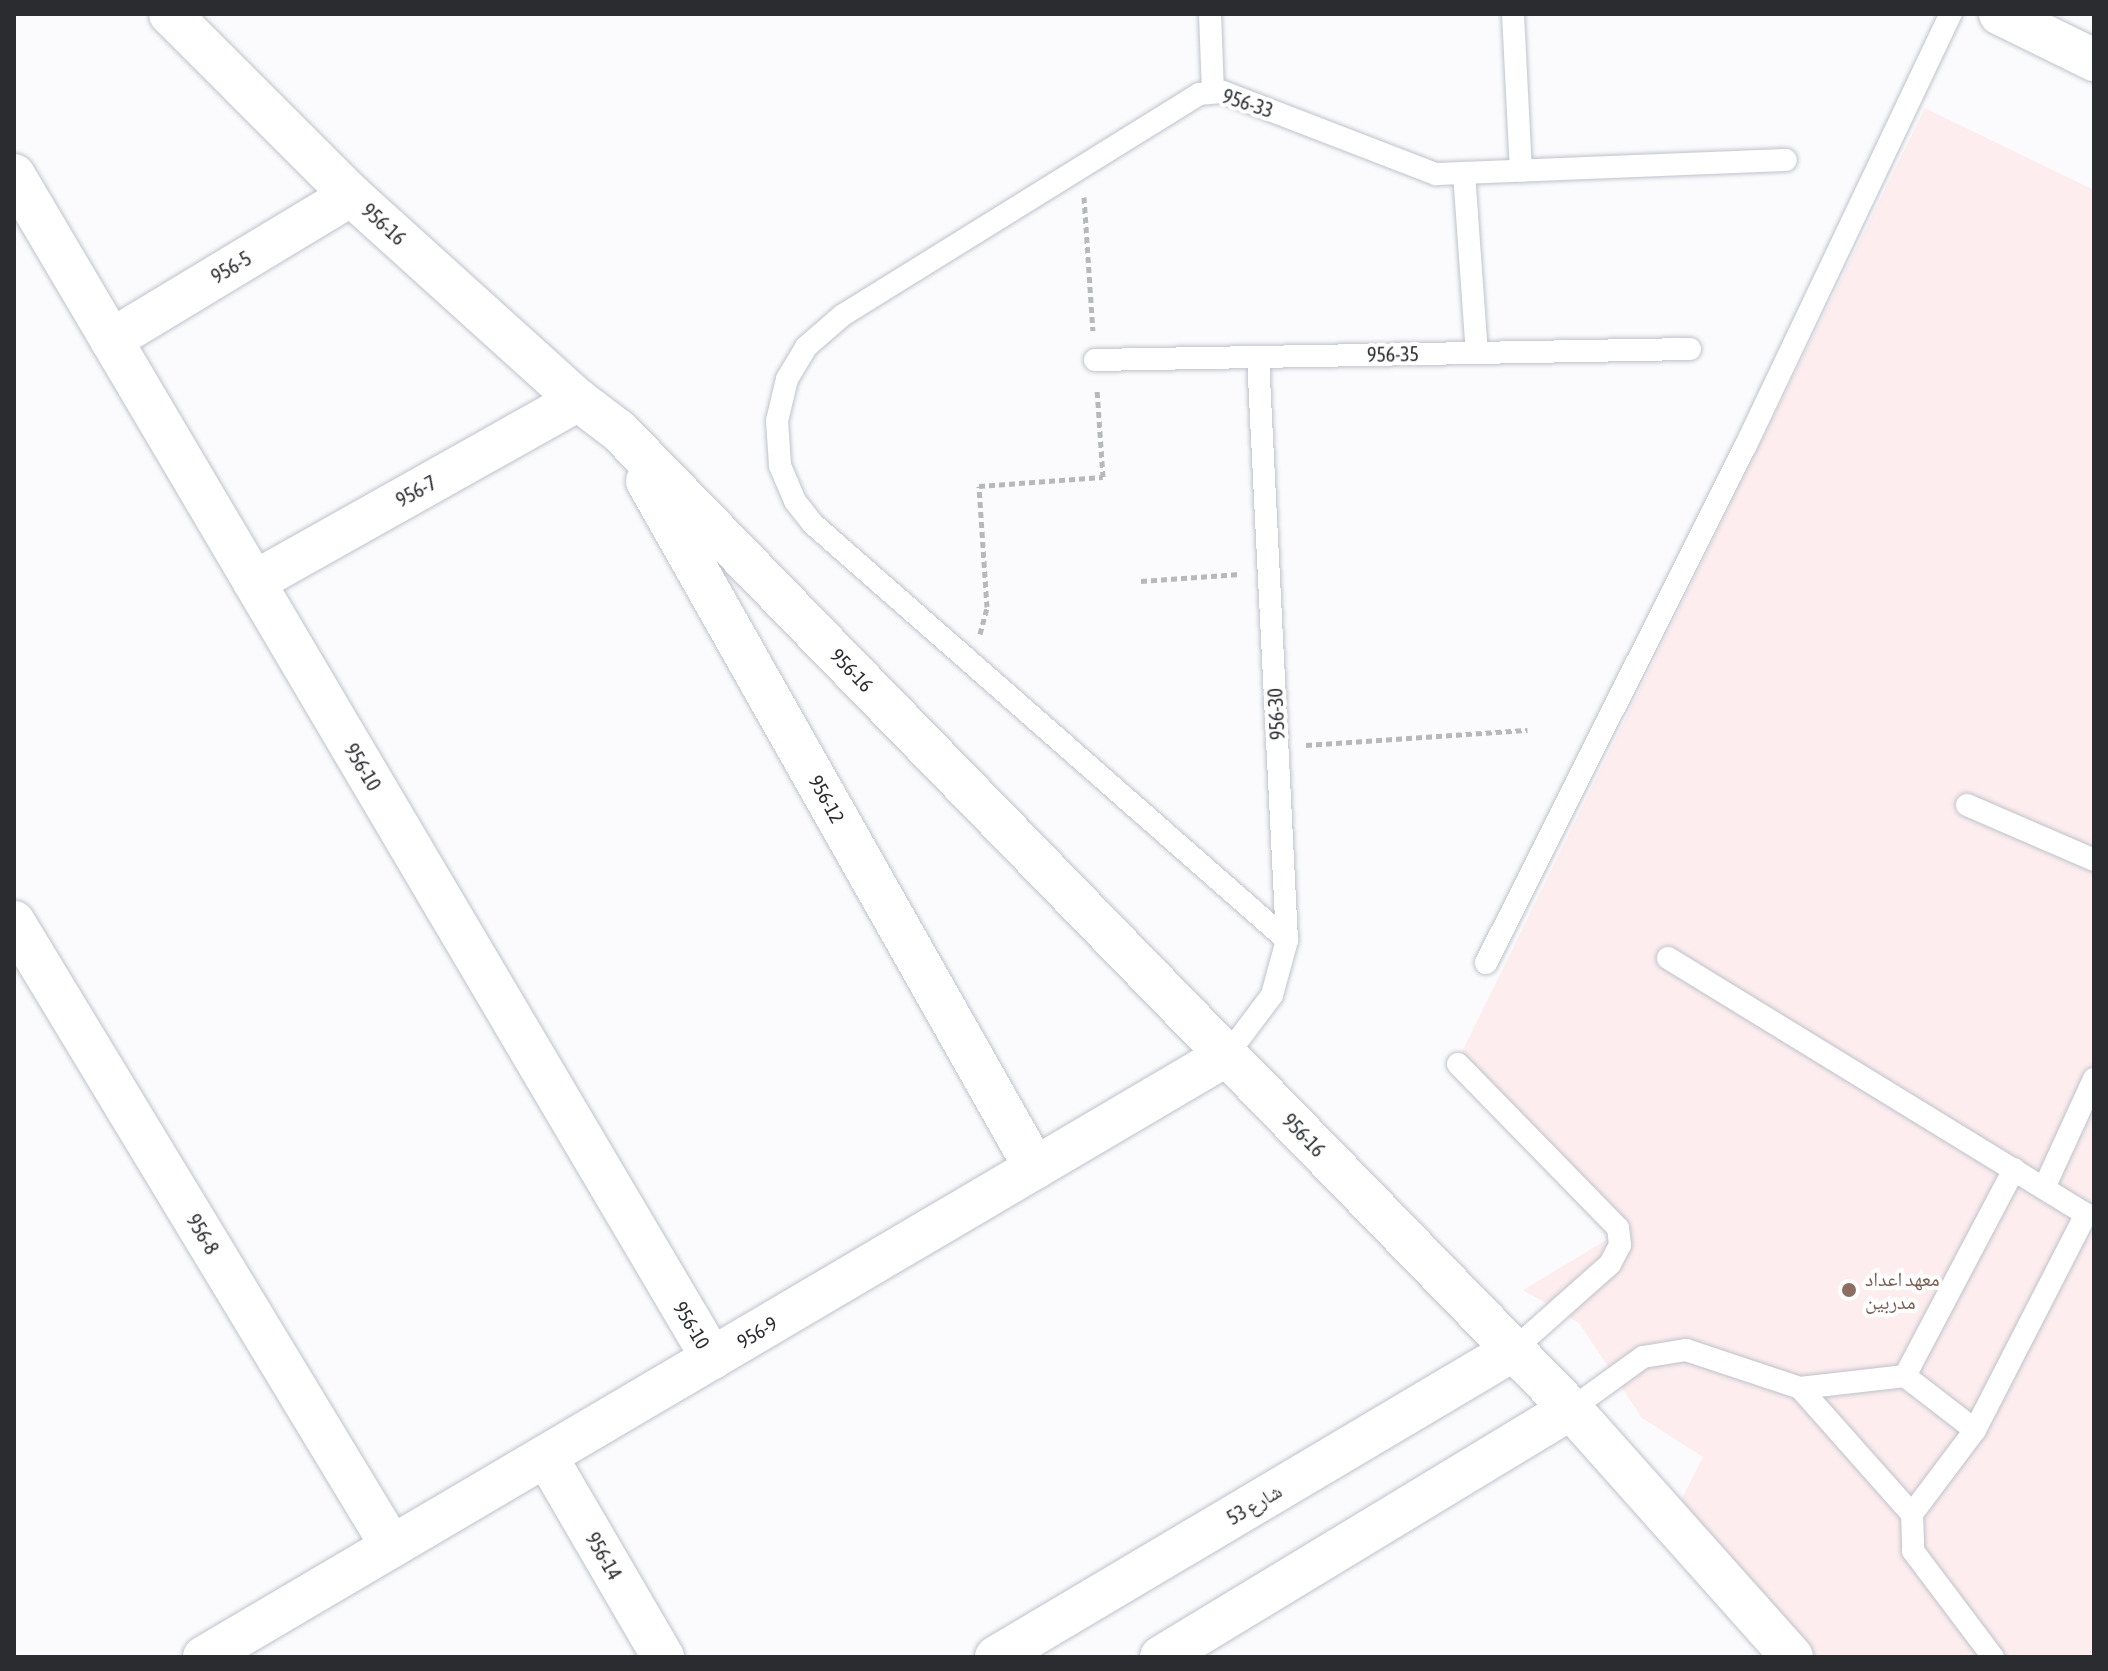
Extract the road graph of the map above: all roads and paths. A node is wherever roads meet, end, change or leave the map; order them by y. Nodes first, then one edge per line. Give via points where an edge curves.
1 (170, 14) edge
2 (1513, 14) edge
3 (1951, 14) edge
4 (2000, 14) edge
5 (1205, 18) edge
6 (2094, 60) edge
7 (1213, 92) junction
8 (1786, 160) dead end
9 (1082, 168) junction
10 (1521, 171) junction
11 (1464, 173) junction
12 (14, 175) edge
13 (351, 195) junction
14 (111, 340) junction
15 (1690, 349) dead end
16 (1477, 353) junction
17 (1258, 357) junction
18 (1095, 360) junction
19 (578, 400) junction
20 (619, 431) junction
21 (1269, 573) junction
22 (1141, 581) dead end
23 (254, 582) junction
24 (965, 657) junction
25 (1527, 730) dead end
26 (1277, 747) junction
27 (1967, 805) dead end
28 (2094, 860) edge
29 (14, 922) edge
30 (1287, 940) junction
31 (1668, 958) dead end
32 (1486, 963) dead end
33 (1227, 1055) junction
34 (1458, 1064) dead end
35 (2094, 1079) edge
36 (1035, 1168) junction
37 (2014, 1169) junction
38 (2044, 1188) junction
39 (1512, 1351) junction
40 (712, 1358) junction
41 (1905, 1376) junction
42 (1800, 1388) junction
43 (1571, 1409) junction
44 (1975, 1430) junction
45 (546, 1456) junction
46 (1912, 1514) junction
47 (392, 1547) junction
48 (204, 1657) edge
49 (663, 1657) edge
50 (996, 1657) edge
51 (1161, 1657) edge
52 (1792, 1657) edge
53 (1993, 1657) edge

1 - 13 street, 956-16
2 - 10 lane
3 - 32 lane via 1745,447
4 - 6 street
5 - 7 lane
7 - 9 lane, 956-33 via 1199,94
7 - 11 lane, 956-33 via 1436,174
8 - 10 lane, 956-33
9 - 18 path
9 - 24 lane, 956-33 via 843,315 806,347 787,379 777,421 780,465 795,501 813,524
10 - 11 lane, 956-33
11 - 16 lane
12 - 14 street, 956-10
13 - 14 street, 956-5
13 - 19 street, 956-16
14 - 23 street, 956-10
15 - 16 lane, 956-35
16 - 17 lane, 956-35
17 - 18 lane, 956-35
17 - 21 lane, 956-30
18 - 24 path via 1103,477 979,486 987,607 978,639
19 - 20 street, 956-16
19 - 23 street, 956-7
20 - 33 street, 956-16
20 - 36 street, 956-12
21 - 22 path
21 - 26 lane, 956-30
23 - 40 street, 956-10
24 - 30 lane, 956-33
25 - 26 path
26 - 30 lane, 956-30
27 - 28 lane
29 - 47 street, 956-8
30 - 33 lane, 956-30 via 1272,995
31 - 37 lane
33 - 36 street, 956-9
33 - 39 street, 956-16
34 - 39 lane via 1618,1228 1620,1245 1610,1264
35 - 38 lane
36 - 40 street, 956-9
37 - 38 lane
37 - 41 lane
38 - 44 lane via 2086,1214
39 - 43 street, 956-16
39 - 50 street, شارع 53
40 - 45 street, 956-9
41 - 42 lane
41 - 44 lane
42 - 43 lane via 1686,1350 1643,1357
42 - 46 lane
43 - 51 street
43 - 52 street, 956-16
44 - 46 lane
45 - 47 street, 956-9
45 - 49 street, 956-14
46 - 53 lane via 1913,1551
47 - 48 street, 956-9

